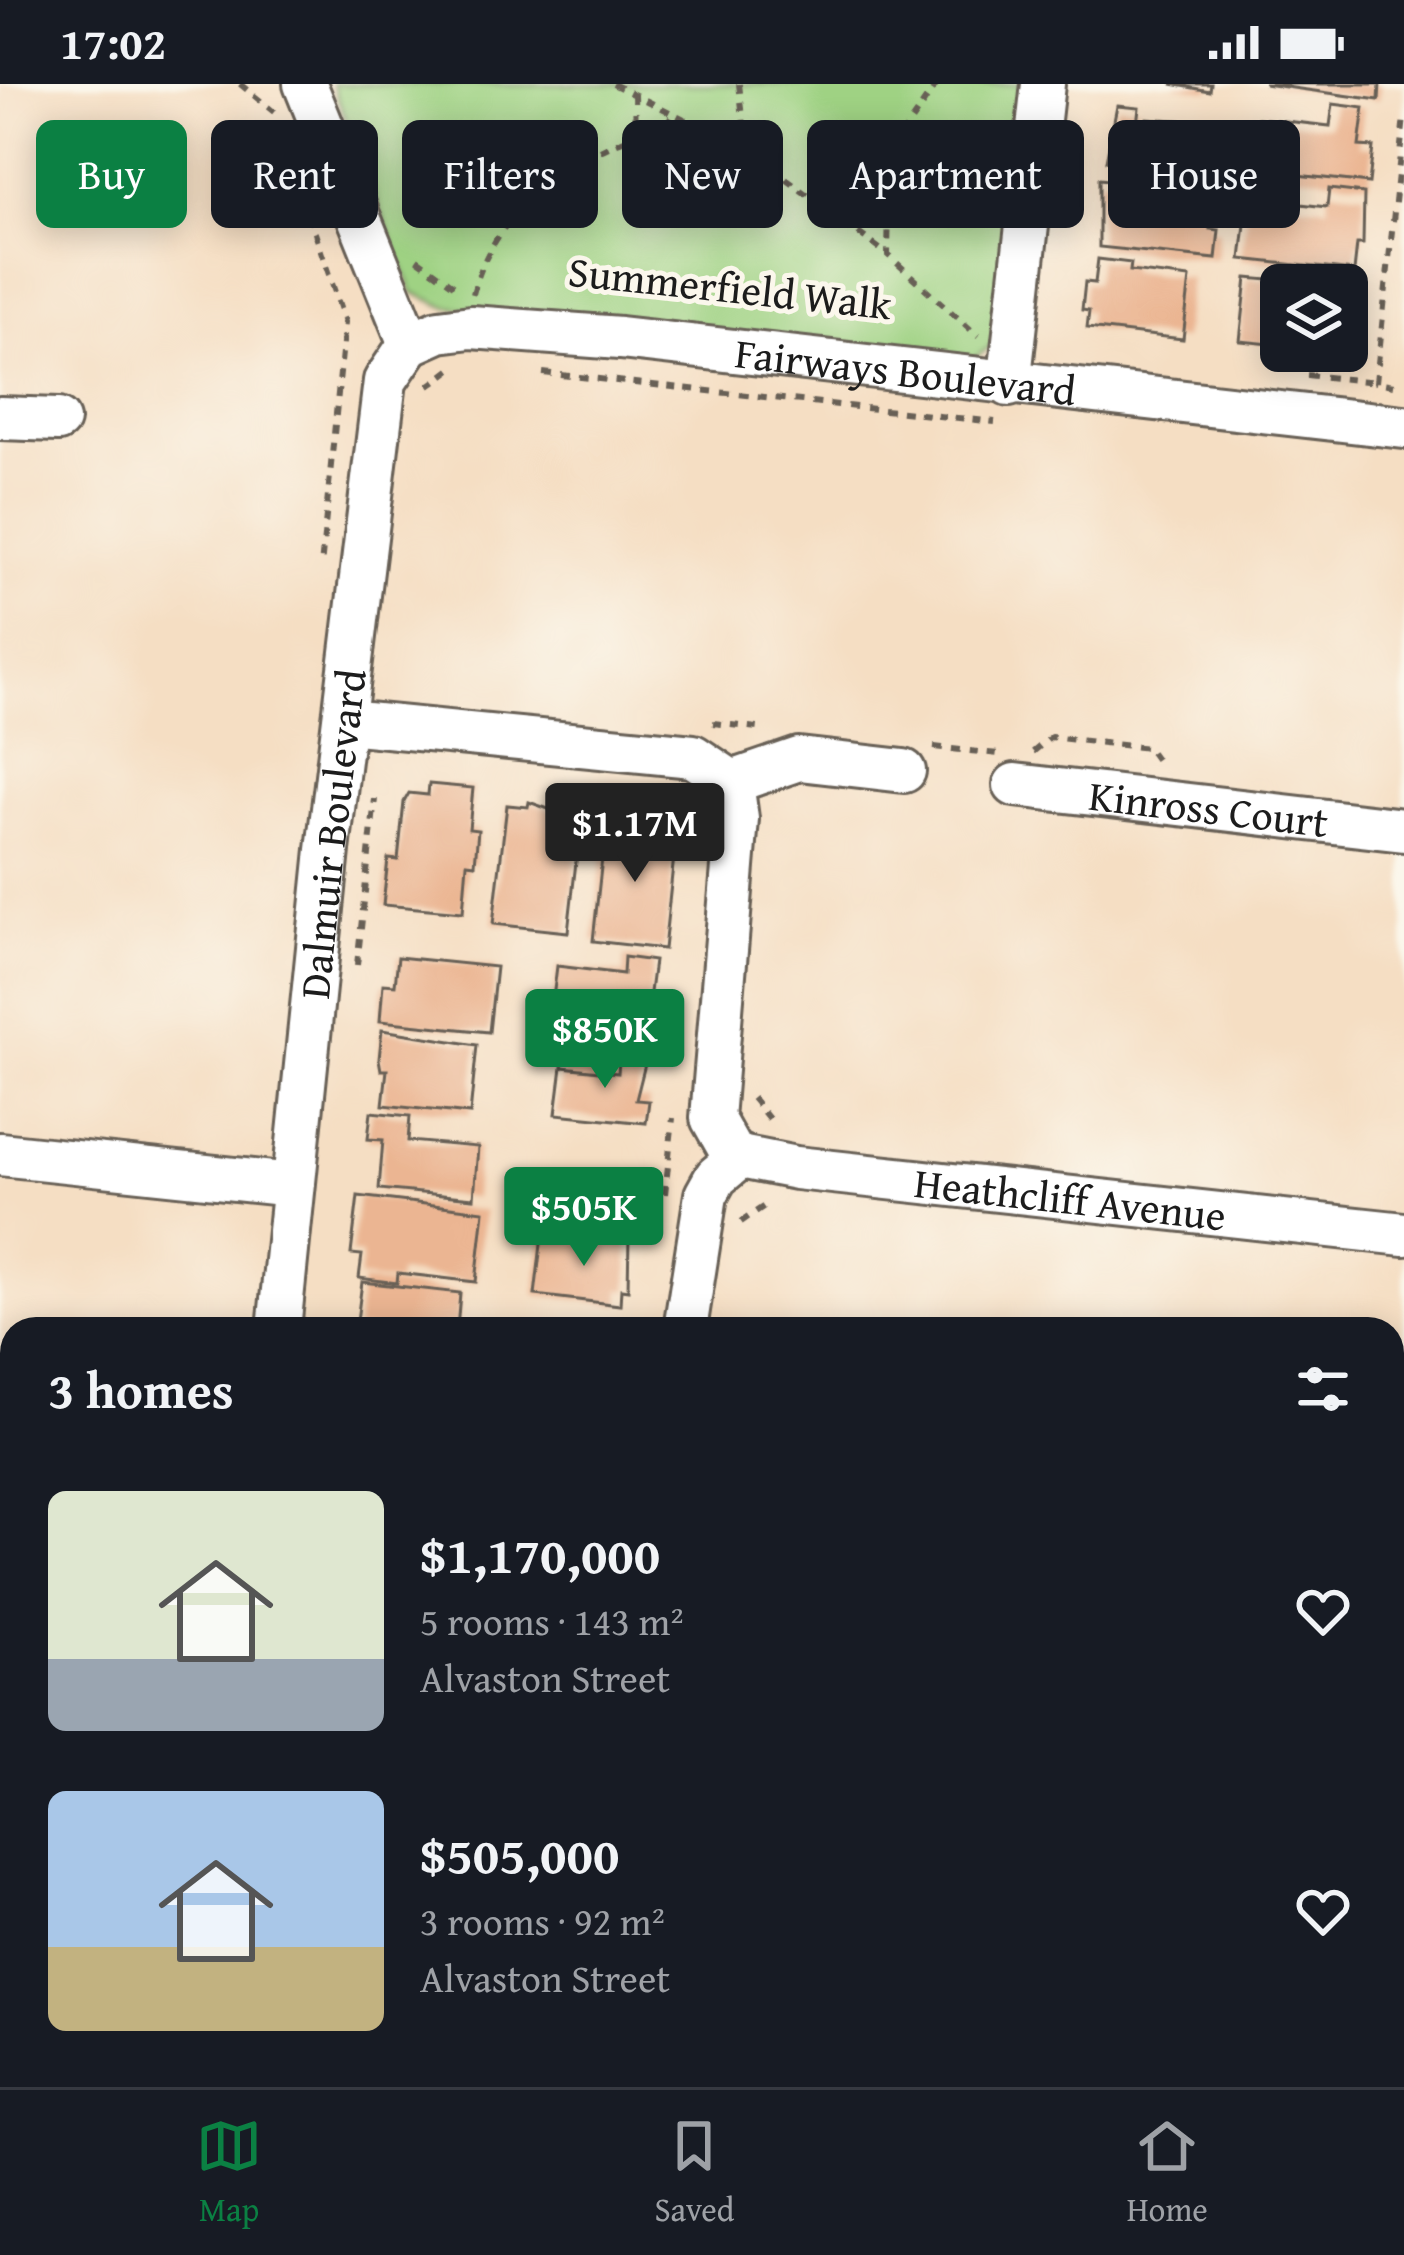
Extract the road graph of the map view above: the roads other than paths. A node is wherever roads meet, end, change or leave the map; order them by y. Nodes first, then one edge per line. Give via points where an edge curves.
1 (1043, 84) edge
2 (290, 99) edge
3 (410, 344) junction
4 (1006, 404) junction
5 (0, 418) edge
6 (58, 421) dead end
7 (1404, 427) edge
8 (346, 722) junction
9 (904, 771) dead end
10 (732, 782) junction
11 (1015, 784) dead end
12 (1404, 830) edge
13 (0, 1154) edge
14 (740, 1157) junction
15 (292, 1184) junction
16 (1404, 1234) edge
17 (280, 1317) edge
18 (687, 1317) edge

1 - 4 street
2 - 3 street
3 - 4 street, Fairways Boulevard via 471,328 620,338
3 - 8 street, Dalmuir Boulevard via 385,381
4 - 7 street, Fairways Boulevard
5 - 6 street
8 - 10 street via 693,756
8 - 15 street, Dalmuir Boulevard
9 - 10 street via 799,759
10 - 14 street via 736,819 712,1118
11 - 12 street, Kinross Court
13 - 15 street
14 - 16 street, Heathcliff Avenue
14 - 18 street via 716,1177 702,1208
15 - 17 street, Dalmuir Boulevard

